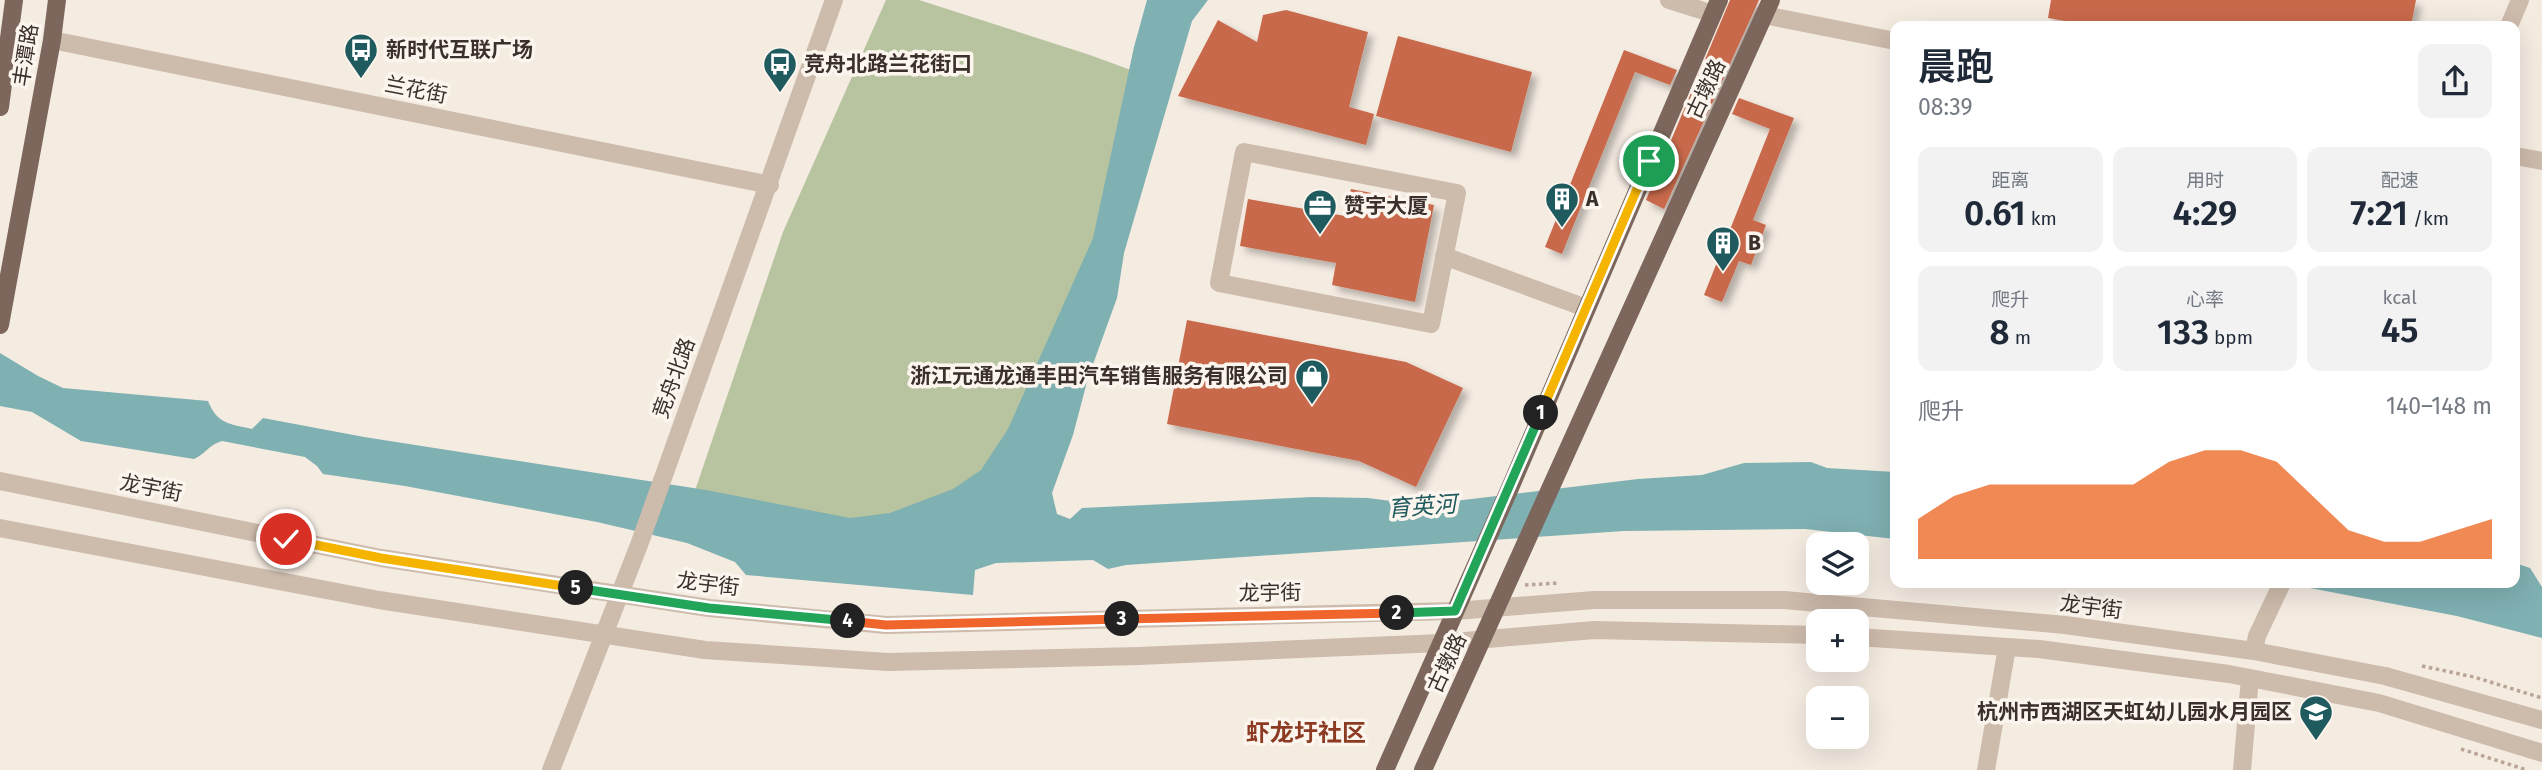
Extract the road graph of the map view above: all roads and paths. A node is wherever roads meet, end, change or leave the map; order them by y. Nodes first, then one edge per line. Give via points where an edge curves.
1 (15, 0) edge
2 (57, 0) edge
3 (834, 0) edge
4 (1669, 0) edge
5 (2520, 0) edge
6 (1716, 7) edge
7 (1768, 8) edge
8 (2510, 21) edge
9 (52, 40) junction
10 (1890, 40) edge
11 (4, 46) edge
12 (0, 107) edge
13 (2520, 157) edge
14 (2542, 161) edge
15 (770, 185) junction
16 (1444, 256) junction
17 (1586, 308) junction
18 (0, 325) edge
19 (0, 481) edge
20 (0, 528) edge
21 (2279, 589) edge
22 (618, 594) junction
23 (1498, 607) junction
24 (1455, 611) junction
25 (604, 634) junction
26 (1806, 635) edge
27 (1483, 638) junction
28 (1869, 638) edge
29 (1441, 643) junction
30 (2007, 647) junction
31 (2254, 651) junction
32 (2250, 678) junction
33 (2542, 720) edge
34 (2451, 746) dead end
35 (2542, 752) edge
36 (551, 770) edge
37 (1385, 770) edge
38 (1423, 770) edge
39 (1986, 770) edge
40 (2242, 770) edge
41 (2527, 770) edge

1 - 11 main road, 丰潭路
2 - 9 main road, 丰潭路
3 - 15 street, 竞舟北路
4 - 6 street
5 - 8 street
6 - 17 main road, 古墩路
7 - 10 street
7 - 23 main road, 古墩路
9 - 15 street, 兰花街
9 - 18 main road, 丰潭路
11 - 12 main road, 丰潭路
13 - 14 street
15 - 22 street, 竞舟北路
16 - 16 street via 1457,193 1244,152 1219,282 1432,324
16 - 17 street
17 - 24 main road, 古墩路
19 - 22 street, 龙宇街 via 381,558
20 - 25 street via 379,600
21 - 31 street
22 - 24 street, 龙宇街 via 886,625
22 - 25 street, 竞舟北路
23 - 24 street, 龙宇街
23 - 27 main road, 古墩路
23 - 31 street, 龙宇街 via 1594,600 1784,600 2065,625
24 - 29 main road, 古墩路
25 - 29 street via 705,650 888,662
25 - 36 street, 竞舟北路
26 - 27 street via 1594,630
27 - 29 street
27 - 38 main road, 古墩路
28 - 30 street
29 - 37 main road, 古墩路
30 - 32 street
30 - 39 street
31 - 33 street, 龙宇街 via 2385,676
32 - 35 street via 2379,703
32 - 40 street
34 - 41 path

